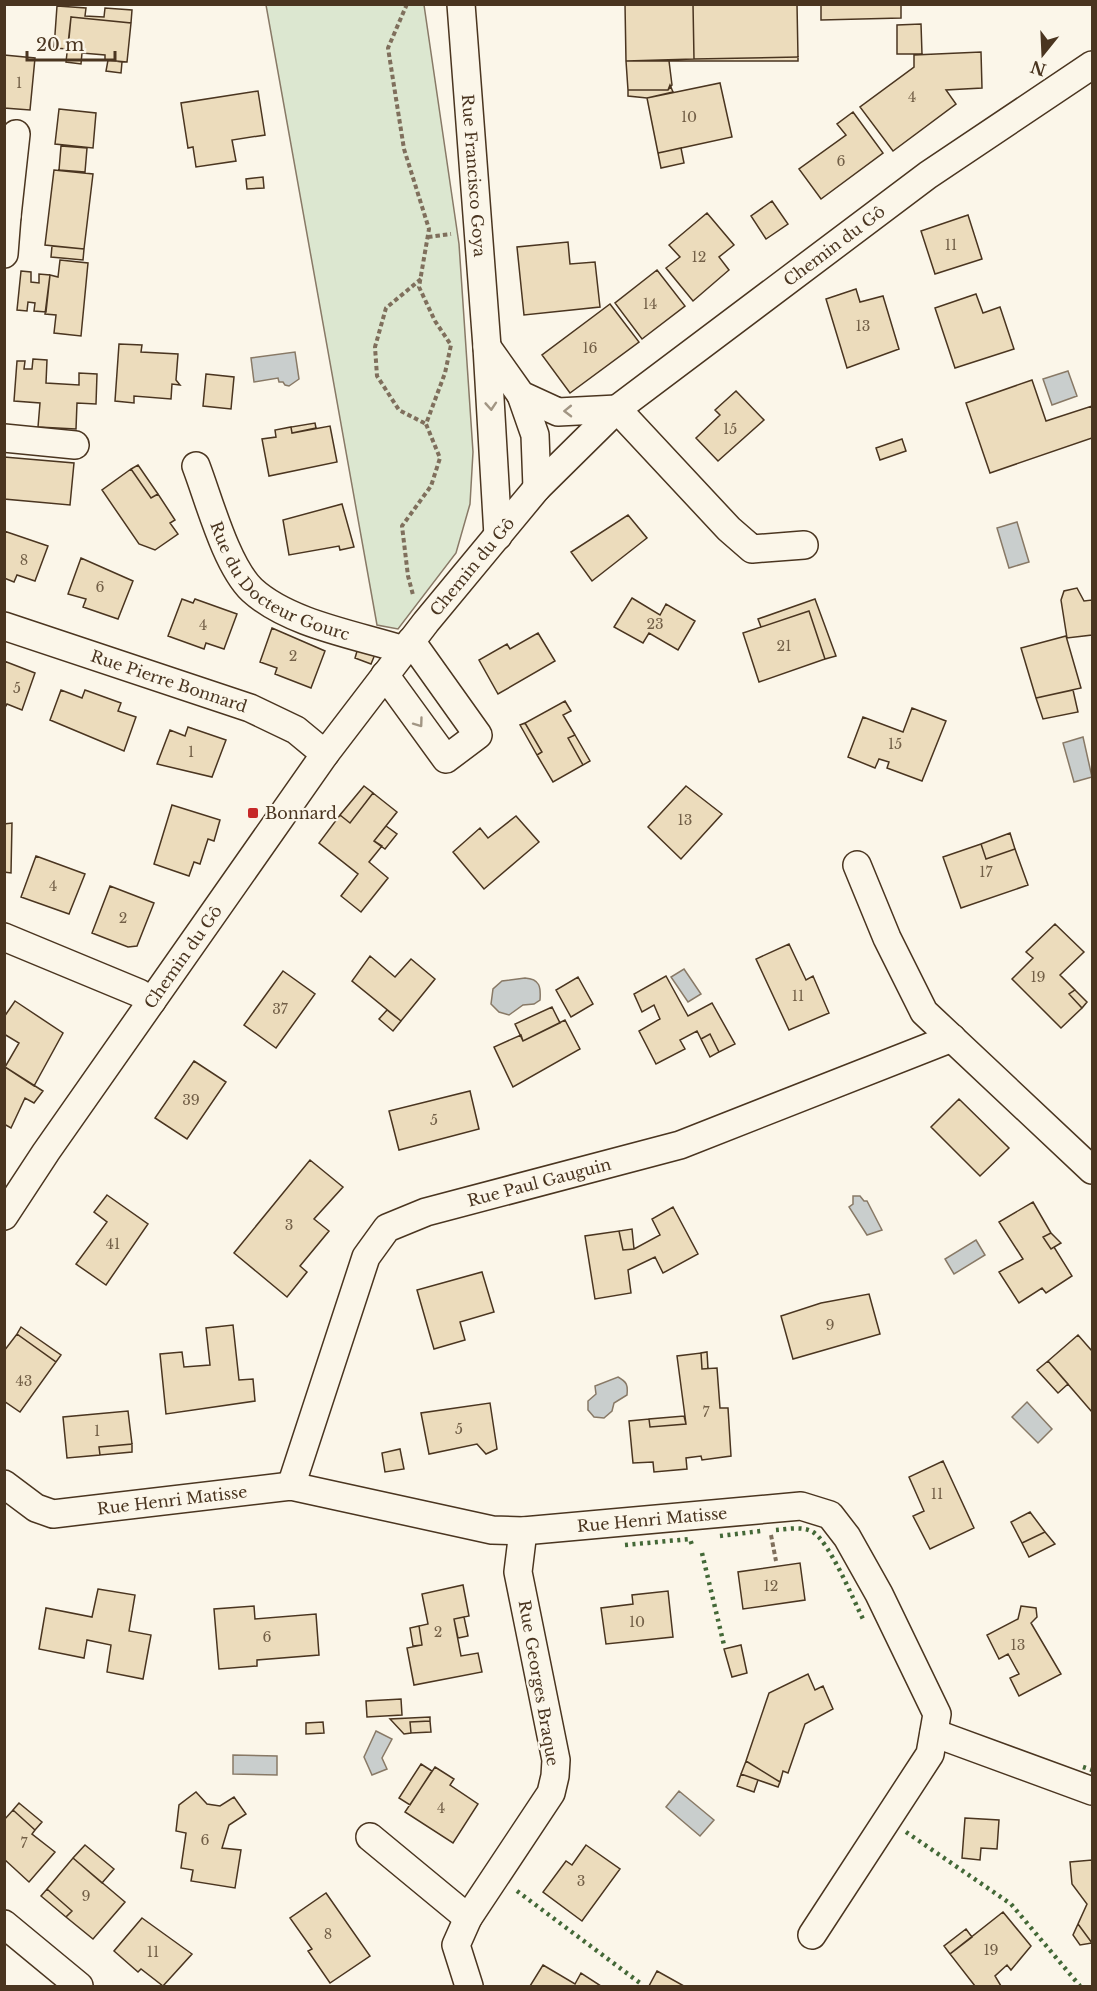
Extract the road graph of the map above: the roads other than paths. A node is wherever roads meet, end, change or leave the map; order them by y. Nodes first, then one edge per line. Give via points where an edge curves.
1 (461, 4) edge
2 (1092, 65) edge
3 (16, 135) dead end
4 (6, 216) edge
5 (4, 254) edge
6 (487, 347) junction
7 (522, 395) junction
8 (617, 409) junction
9 (4, 438) edge
10 (75, 445) dead end
11 (196, 466) dead end
12 (537, 488) junction
13 (498, 536) junction
14 (804, 545) dead end
15 (4, 626) edge
16 (414, 638) junction
17 (385, 675) junction
18 (326, 754) junction
19 (857, 865) dead end
20 (4, 937) edge
21 (152, 1001) junction
22 (952, 1038) junction
23 (1092, 1170) edge
24 (4, 1216) edge
25 (4, 1484) edge
26 (291, 1486) junction
27 (523, 1531) junction
28 (934, 1733) junction
29 (1092, 1791) edge
30 (370, 1837) dead end
31 (468, 1918) junction
32 (4, 1924) edge
33 (812, 1935) dead end
34 (79, 1986) edge
35 (469, 1986) edge

1 - 6 street, Rue Francisco Goya
2 - 8 street, Chemin du Gô via 928,175
3 - 4 street
4 - 5 street
6 - 7 street
6 -> 13 street, Rue Francisco Goya
8 -> 7 street via 558,412
7 - 12 street via 535,435
8 - 12 street, Chemin du Gô
8 - 14 street via 752,549
9 - 10 street
11 - 16 street, Rue du Docteur Gourc via 228,552 251,590 289,615
12 - 13 street, Chemin du Gô
13 - 16 street, Chemin du Gô
15 - 18 street, Rue Pierre Bonnard via 250,708 296,730
16 - 17 street, Chemin du Gô
17 -> 16 street via 446,759 478,735
17 - 18 street, Chemin du Gô
18 - 21 street, Chemin du Gô
19 - 22 street via 924,1012
20 - 21 street
21 - 24 street, Chemin du Gô
22 - 23 street
22 - 26 street, Rue Paul Gauguin via 680,1145 426,1212 387,1228 366,1257
25 - 26 street, Rue Henri Matisse via 36,1508 53,1514
26 - 27 street, Rue Henri Matisse via 482,1528
27 - 28 street, Rue Henri Matisse via 801,1506 830,1515 848,1537 879,1594 937,1714
27 - 31 street, Rue Georges Braque via 518,1572 556,1760 555,1776 551,1793
28 - 29 street
28 - 33 street, Rue Henri Matisse via 930,1754
30 - 31 street
31 - 35 street, Rue Georges Braque via 456,1945
32 - 34 street

